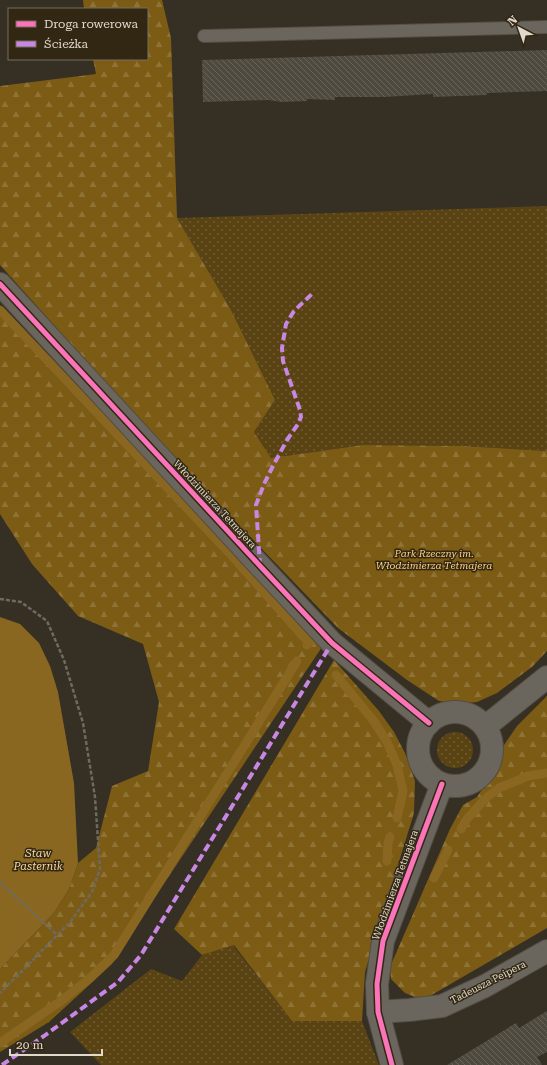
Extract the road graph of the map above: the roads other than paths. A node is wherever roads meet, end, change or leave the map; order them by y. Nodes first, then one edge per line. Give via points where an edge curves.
1 (547, 27) edge
2 (204, 36) dead end
3 (0, 284) edge
4 (547, 677) edge
5 (429, 723) junction
6 (485, 727) junction
7 (442, 784) junction
8 (547, 950) edge
9 (378, 1012) junction
10 (392, 1065) edge

1 - 2 lane
3 - 5 street, Włodzimierza Tetmajera via 332,643
4 - 6 street
5 - 6 street via 439,716 452,712 476,718
5 - 7 street via 418,745 419,757 431,778
6 - 7 street via 491,738 492,750 485,772 465,785 454,787
7 - 9 street, Włodzimierza Tetmajera via 383,941 377,984
8 - 9 street, Tadeusza Peipera via 485,986 442,1006
9 - 10 street, Włodzimierza Tetmajera

